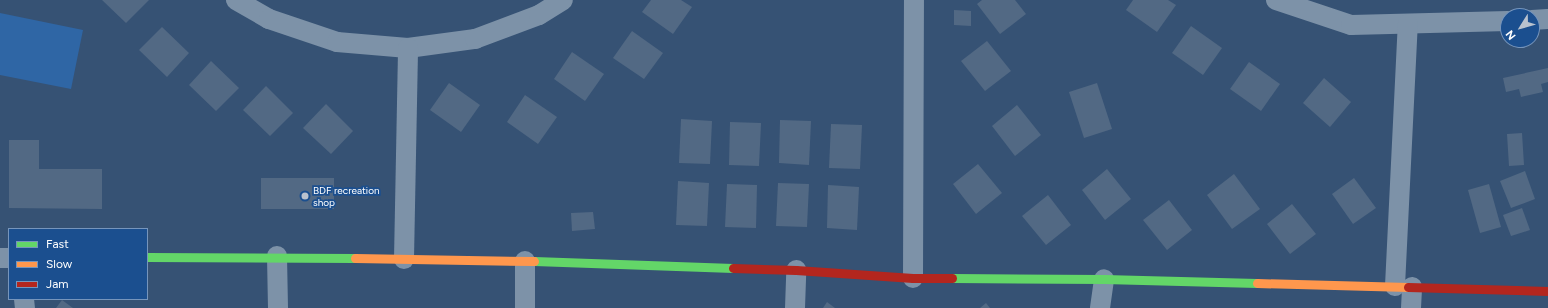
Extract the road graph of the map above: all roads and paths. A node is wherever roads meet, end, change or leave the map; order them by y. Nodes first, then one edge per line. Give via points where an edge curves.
1 (236, 0) edge
2 (563, 0) edge
3 (914, 0) edge
4 (1276, 0) edge
5 (1500, 21) edge
6 (1408, 24) junction
7 (408, 48) junction
8 (277, 256) junction
9 (148, 257) edge
10 (404, 259) junction
11 (525, 261) junction
12 (796, 270) junction
13 (913, 278) junction
14 (1104, 279) junction
15 (1403, 287) junction
16 (1548, 290) edge
17 (278, 308) edge
18 (525, 308) edge
19 (795, 308) edge
20 (1100, 308) edge
21 (1411, 308) edge

1 - 7 street via 268,20 336,42
2 - 7 street via 539,16 475,39
3 - 13 street
4 - 6 street via 1351,25
5 - 6 street
6 - 15 street
7 - 10 street
8 - 9 street
8 - 10 street
8 - 17 street
10 - 11 street
11 - 12 street
11 - 18 street
12 - 13 street
12 - 19 street
13 - 14 street
14 - 15 street
14 - 20 street
15 - 16 street
15 - 21 street

